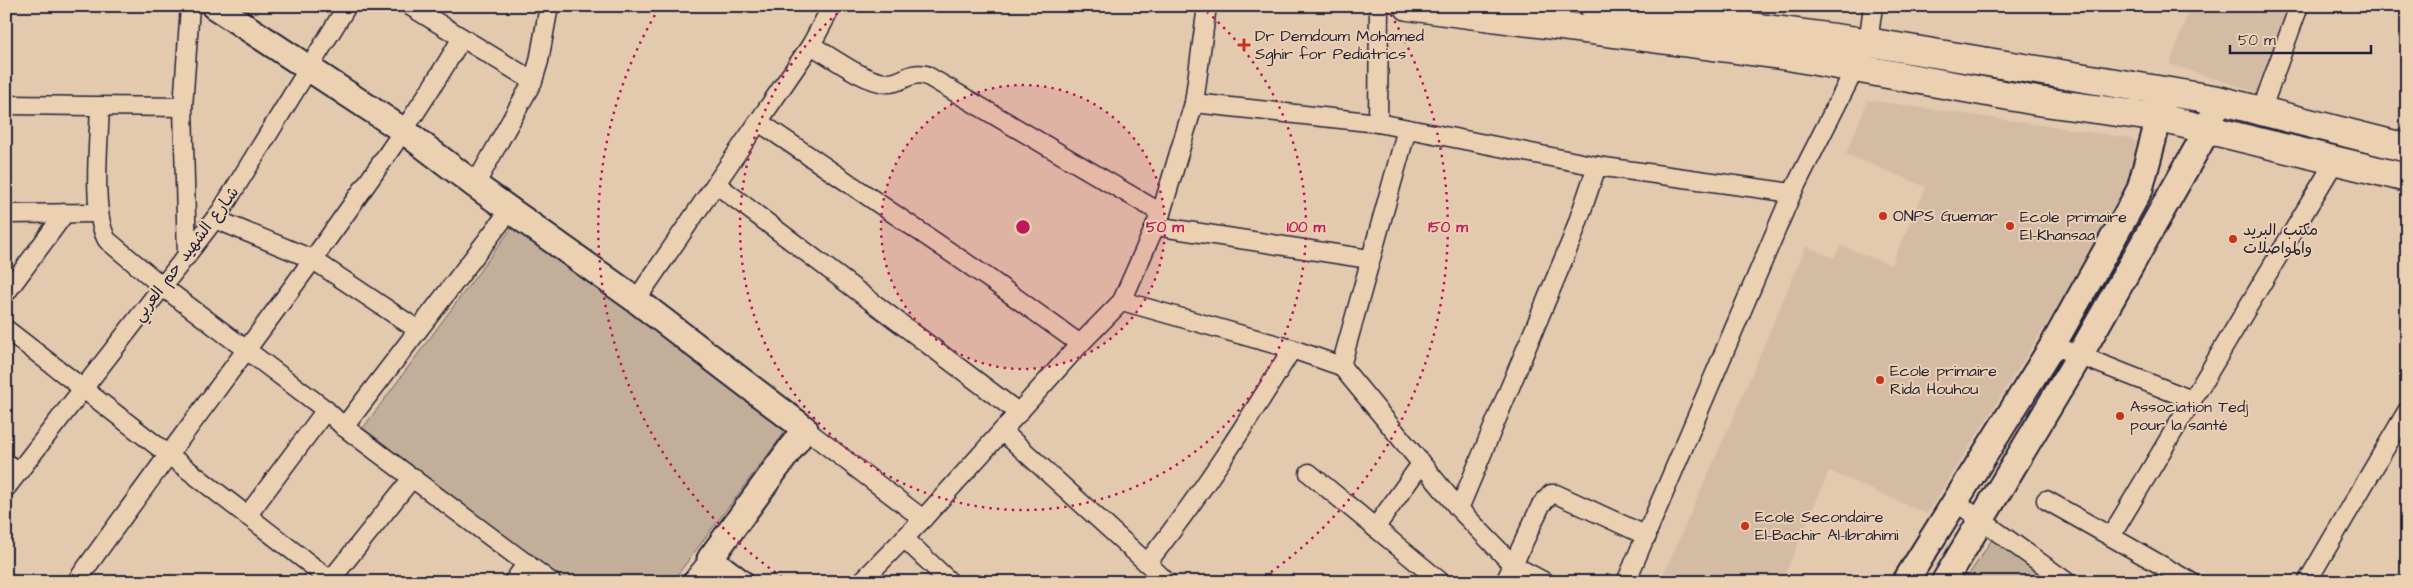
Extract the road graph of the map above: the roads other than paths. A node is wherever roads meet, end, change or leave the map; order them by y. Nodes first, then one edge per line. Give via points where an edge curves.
1 (190, 6) edge
2 (214, 6) edge
3 (346, 6) edge
4 (410, 6) edge
5 (549, 6) edge
6 (832, 6) edge
7 (1207, 6) edge
8 (1378, 6) edge
9 (1594, 6) edge
10 (1873, 6) edge
11 (2300, 6) edge
12 (1420, 7) edge
13 (1735, 16) edge
14 (462, 38) junction
15 (811, 45) junction
16 (1863, 55) junction
17 (310, 68) junction
18 (533, 81) junction
19 (2166, 92) junction
20 (2218, 100) junction
21 (1194, 103) junction
22 (6, 105) edge
23 (100, 106) junction
24 (183, 107) junction
25 (2260, 111) junction
26 (2160, 118) junction
27 (759, 122) junction
28 (1378, 123) junction
29 (1407, 129) junction
30 (2208, 129) junction
31 (404, 130) junction
32 (2407, 148) edge
33 (2334, 161) junction
34 (1596, 166) junction
35 (2407, 178) edge
36 (716, 184) junction
37 (475, 185) junction
38 (1792, 193) junction
39 (2131, 206) junction
40 (510, 210) junction
41 (98, 212) junction
42 (65, 213) junction
43 (6, 214) edge
44 (215, 219) junction
45 (2158, 219) junction
46 (1158, 220) junction
47 (187, 256) junction
48 (312, 258) junction
49 (1369, 259) junction
50 (164, 286) junction
51 (6, 293) edge
52 (636, 300) junction
53 (1122, 301) junction
54 (6, 329) edge
55 (418, 330) junction
56 (1080, 344) junction
57 (2053, 345) junction
58 (1292, 349) junction
59 (247, 350) junction
60 (2080, 355) junction
61 (1341, 366) junction
62 (83, 389) junction
63 (2192, 400) junction
64 (326, 410) junction
65 (2407, 411) edge
66 (1019, 413) junction
67 (344, 427) junction
68 (805, 428) junction
69 (1002, 431) junction
70 (166, 454) junction
71 (1421, 464) junction
72 (12, 467) edge
73 (1309, 473) dead end
74 (413, 477) junction
75 (6, 488) edge
76 (2046, 500) dead end
77 (1956, 502) junction
78 (1460, 509) junction
79 (247, 516) junction
80 (923, 519) junction
81 (1982, 519) junction
82 (1375, 528) junction
83 (1647, 536) junction
84 (2111, 536) junction
85 (904, 538) junction
86 (710, 559) junction
87 (528, 563) junction
88 (1147, 563) junction
89 (1514, 565) junction
90 (331, 581) edge
91 (76, 582) edge
92 (513, 582) edge
93 (551, 582) edge
94 (692, 582) edge
95 (740, 582) edge
96 (861, 582) edge
97 (950, 582) edge
98 (1167, 582) edge
99 (1441, 582) edge
100 (1505, 582) edge
101 (1544, 582) edge
102 (1626, 582) edge
103 (1905, 582) edge
104 (1944, 582) edge
105 (2067, 582) edge
106 (2191, 582) edge
107 (2307, 582) edge

1 - 24 street
2 - 17 street
3 - 17 street, شـارع الشهيد حم العربي
4 - 14 street
5 - 18 street via 540,61
6 - 15 street
7 - 21 street
8 - 28 street
9 - 13 highway
10 - 16 street
11 - 25 street
12 - 16 highway via 1788,56
13 - 16 highway
14 - 18 street
14 - 31 street
15 - 27 street
15 - 46 street via 870,79 896,83 916,73 926,76
16 - 19 highway
16 - 26 highway via 2037,101
16 - 38 street
17 - 31 street
17 - 44 street, شـارع الشهيد حم العربي
18 - 37 street
19 - 20 highway
19 - 26 street
20 - 25 highway
20 - 30 street
21 - 28 street
21 - 46 street
22 - 23 street
23 - 24 street
23 - 41 street
24 - 47 street
25 - 32 highway
26 - 30 highway
26 - 39 street via 2140,189
27 - 36 street
27 - 56 street
28 - 29 street
29 - 34 street
29 - 49 street
30 - 33 highway
30 - 45 street
31 - 37 street
31 - 48 street
33 - 35 highway
33 - 63 street
34 - 38 street
34 - 78 street via 1572,239
36 - 52 street
36 - 66 street
37 - 40 street
38 - 83 street
39 - 45 street
39 - 57 street
40 - 52 street
40 - 55 street
41 - 42 street
41 - 50 street via 108,240
42 - 43 street
42 - 51 street
44 - 47 street, شـارع الشهيد حم العربي
44 - 48 street
45 - 60 street
46 - 49 street
46 - 53 street
47 - 50 street, شـارع الشهيد حم العربي
48 - 55 street
48 - 59 street
49 - 61 street
50 - 59 street
50 - 62 street, شـارع الشهيد حم العربي
52 - 68 street
53 - 56 street
53 - 58 street
54 - 62 street
55 - 67 street
56 - 66 street
57 - 60 street
57 - 77 street
58 - 61 street
58 - 88 street via 1185,515
59 - 64 street
59 - 70 street
60 - 63 street
60 - 81 street
61 - 71 street
62 - 70 street
62 - 72 street, شـارع الشهيد حم العربي
63 - 84 street
64 - 67 street
64 - 79 street
65 - 107 street
66 - 69 street
67 - 74 street
68 - 80 street
68 - 86 street
69 - 80 street
69 - 88 street
70 - 79 street
70 - 91 street
71 - 78 street
71 - 82 street
72 - 75 street, شـارع الشهيد حم العربي
73 - 82 street
74 - 87 street
74 - 90 street
76 - 84 street
77 - 81 street
77 - 103 street
78 - 89 street
79 - 90 street
80 - 85 street
81 - 104 street
81 - 105 street
82 - 99 street
83 - 89 street via 1551,494 1541,505
83 - 102 street
84 - 106 street
85 - 96 street
85 - 97 street
86 - 94 street
86 - 95 street
87 - 92 street
87 - 93 street
88 - 98 street
89 - 100 street
89 - 101 street

